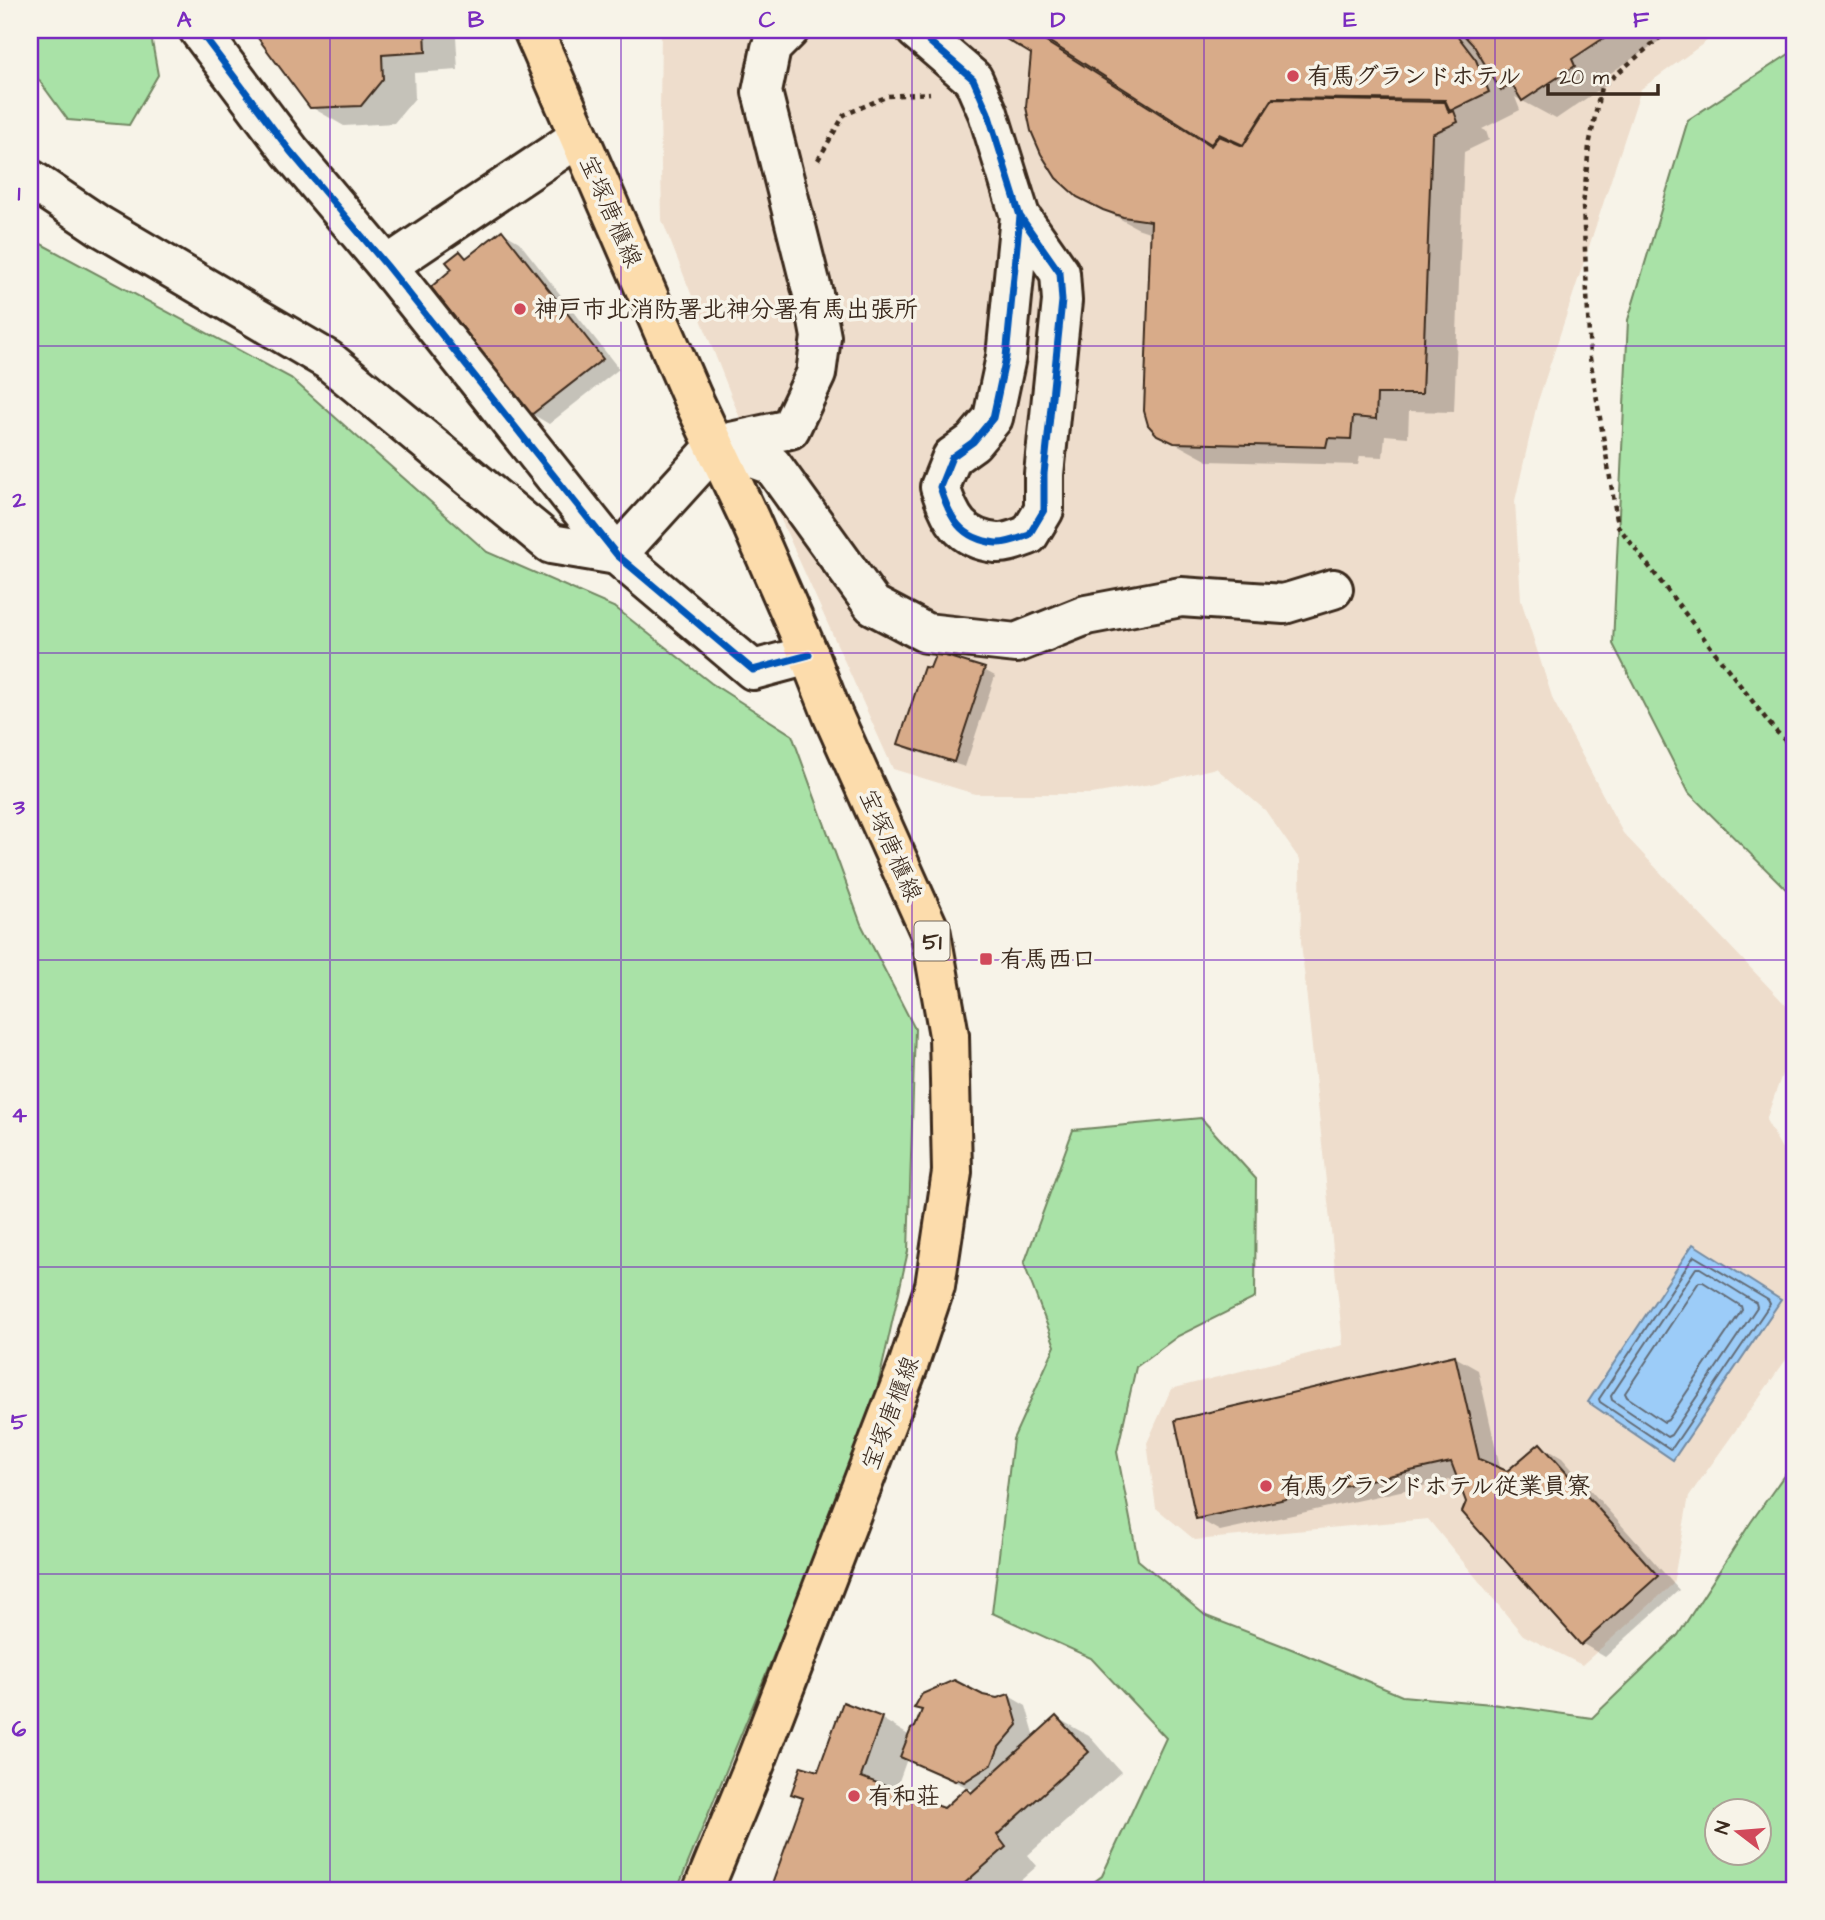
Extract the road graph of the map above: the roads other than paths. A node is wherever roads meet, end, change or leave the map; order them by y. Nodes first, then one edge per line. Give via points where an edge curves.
1 (200, 30) edge
2 (533, 30) edge
3 (789, 30) edge
4 (916, 30) edge
5 (579, 137) junction
6 (30, 179) edge
7 (1020, 216) junction
8 (387, 266) junction
9 (717, 445) junction
10 (617, 555) junction
11 (1332, 589) dead end
12 (809, 655) junction
13 (703, 1890) edge

1 - 8 street via 290,150
2 - 5 main road, 宝塚唐櫃線 / 51
3 - 9 street via 771,48 762,92 821,337 816,374 790,429
4 - 7 street via 973,79
5 - 8 street
5 - 9 main road, 宝塚唐櫃線 / 51
6 - 10 street via 100,226 328,360 551,544
7 - 7 street via 1006,357 993,418 973,443 952,457 940,488 950,517 969,535 998,544 1029,535 1044,510 1062,301 1060,273
8 - 10 street
9 - 10 street
9 - 11 street via 772,465 873,604 926,633 1016,643 1086,615 1181,597 1284,604
9 - 12 main road, 宝塚唐櫃線 / 51
10 - 12 street via 753,670
12 - 13 main road, 宝塚唐櫃線 / 51 via 931,934 949,1035 953,1172 935,1286 908,1366

